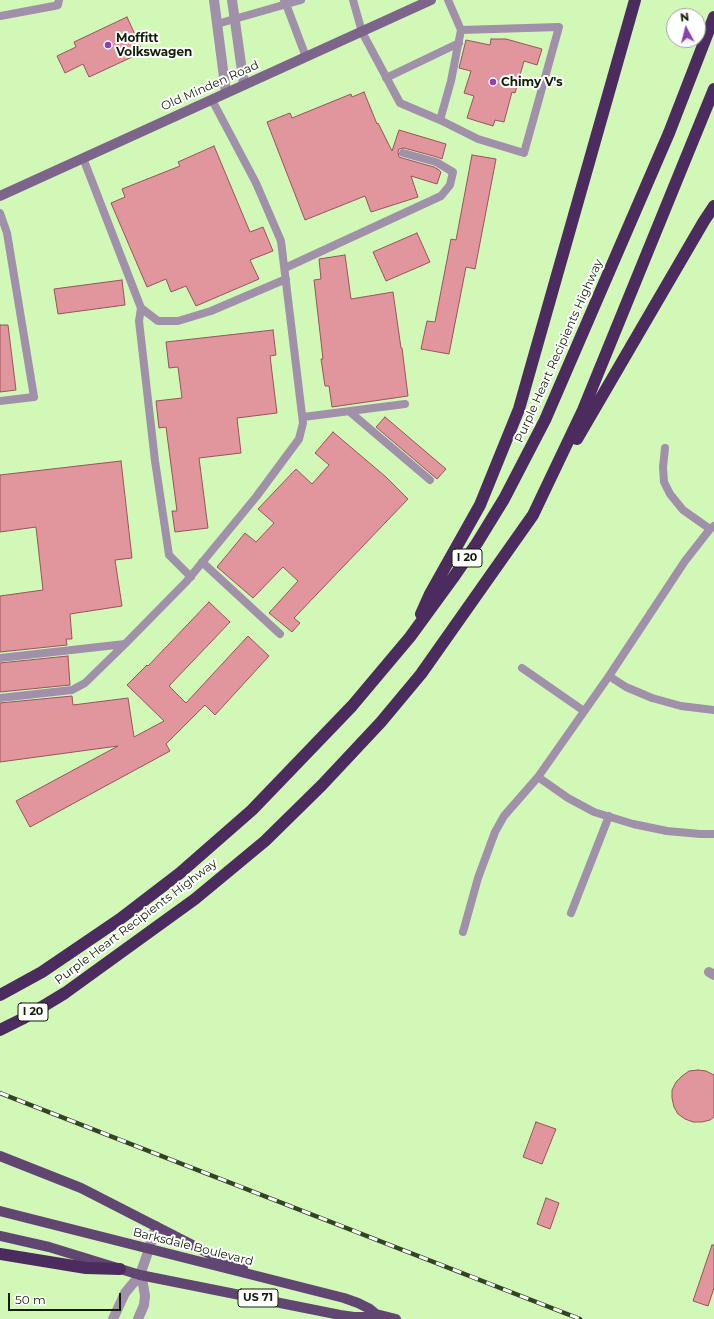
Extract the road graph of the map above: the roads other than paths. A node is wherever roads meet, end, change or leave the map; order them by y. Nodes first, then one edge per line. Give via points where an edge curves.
1 (59, 0) edge
2 (214, 0) edge
3 (232, 0) edge
4 (301, 0) edge
5 (353, 0) edge
6 (431, 0) edge
7 (448, 0) edge
8 (635, 0) edge
9 (285, 2) edge
10 (0, 16) edge
11 (714, 17) edge
12 (235, 19) junction
13 (217, 24) junction
14 (461, 30) junction
15 (362, 32) junction
16 (458, 43) junction
17 (306, 57) junction
18 (386, 78) junction
19 (244, 85) junction
20 (714, 89) edge
21 (226, 93) junction
22 (212, 100) junction
23 (440, 120) junction
24 (403, 153) dead end
25 (83, 158) junction
26 (0, 196) edge
27 (714, 206) edge
28 (0, 213) edge
29 (285, 268) junction
30 (286, 279) junction
31 (141, 308) junction
32 (0, 401) edge
33 (405, 404) dead end
34 (350, 412) junction
35 (302, 417) junction
36 (665, 448) dead end
37 (430, 480) dead end
38 (533, 515) junction
39 (712, 528) edge
40 (202, 562) junction
41 (191, 577) junction
42 (280, 634) dead end
43 (410, 637) junction
44 (125, 644) junction
45 (0, 658) edge
46 (522, 668) dead end
47 (609, 676) junction
48 (0, 698) edge
49 (714, 710) edge
50 (584, 711) junction
51 (538, 777) junction
52 (609, 816) junction
53 (714, 834) edge
54 (571, 913) dead end
55 (463, 932) dead end
56 (0, 995) edge
57 (0, 1030) edge
58 (0, 1156) edge
59 (0, 1211) edge
60 (156, 1226) junction
61 (0, 1236) edge
62 (149, 1249) junction
63 (0, 1254) edge
64 (120, 1270) junction
65 (140, 1275) junction
66 (289, 1284) junction
67 (376, 1314) junction
68 (113, 1319) edge
69 (138, 1319) edge
70 (396, 1319) edge

1 - 10 lane via 58,5
2 - 13 street
3 - 12 street
4 - 9 lane
5 - 15 lane
6 - 15 main road, Old Minden Road
7 - 14 lane
8 - 43 highway via 519,409 480,505 430,594
9 - 12 lane
9 - 17 lane
11 - 43 highway, Purple Heart Recipients Highway / I 20 via 660,154 545,420 504,499 477,543
12 - 13 lane
12 - 19 street
13 - 21 street
14 - 16 lane
14 - 23 lane via 559,27 524,154 478,139
15 - 17 main road, Old Minden Road
15 - 18 lane
16 - 18 lane
16 - 23 lane
17 - 19 main road, Old Minden Road
18 - 23 lane via 400,103
19 - 21 main road, Old Minden Road
20 - 38 highway, Purple Heart Recipients Highway / I 20 via 586,403
21 - 22 main road, Old Minden Road
22 - 25 main road, Old Minden Road
22 - 29 lane via 256,184 278,234
24 - 29 lane via 436,162 453,172 450,185 441,196
25 - 26 main road, Old Minden Road
25 - 31 lane
27 - 38 highway
28 - 32 lane via 7,233 34,397
29 - 30 lane
30 - 31 lane via 211,311 178,321 158,321
30 - 35 lane
31 - 41 lane via 139,321 155,461 169,554
33 - 34 lane
34 - 35 lane
34 - 37 lane
35 - 40 lane via 299,439 256,497
36 - 39 lane via 664,482 670,494 683,510
38 - 57 highway, Purple Heart Recipients Highway / I 20 via 421,674 381,722 265,841 195,899 65,993
39 - 47 lane via 685,561
40 - 41 lane
40 - 42 lane
41 - 44 lane
43 - 56 highway, Purple Heart Recipients Highway / I 20 via 352,706 252,810 180,873 120,919 42,972
44 - 45 lane
44 - 48 lane via 85,683 72,690
46 - 50 lane
47 - 49 lane via 626,687 652,698 681,706
47 - 50 lane
50 - 51 lane
51 - 52 lane via 568,798 594,812
51 - 55 lane via 504,816 495,832 478,878
52 - 53 lane via 667,832
52 - 54 lane
58 - 60 main road via 81,1188
59 - 62 main road, Barksdale Boulevard / US 71
60 - 62 street
60 - 66 main road via 208,1253
61 - 64 main road, Barksdale Boulevard via 49,1247
62 - 65 street
62 - 66 main road, Barksdale Boulevard / US 71
63 - 64 highway, US 71 via 86,1268
64 - 65 main road, Barksdale Boulevard / US 71
65 - 67 main road, Barksdale Boulevard / US 71 via 340,1315 360,1317
65 - 68 street via 125,1293
65 - 69 street via 145,1296
66 - 67 main road, Barksdale Boulevard / US 71 via 344,1298
67 - 70 main road, Barksdale Boulevard / US 71

